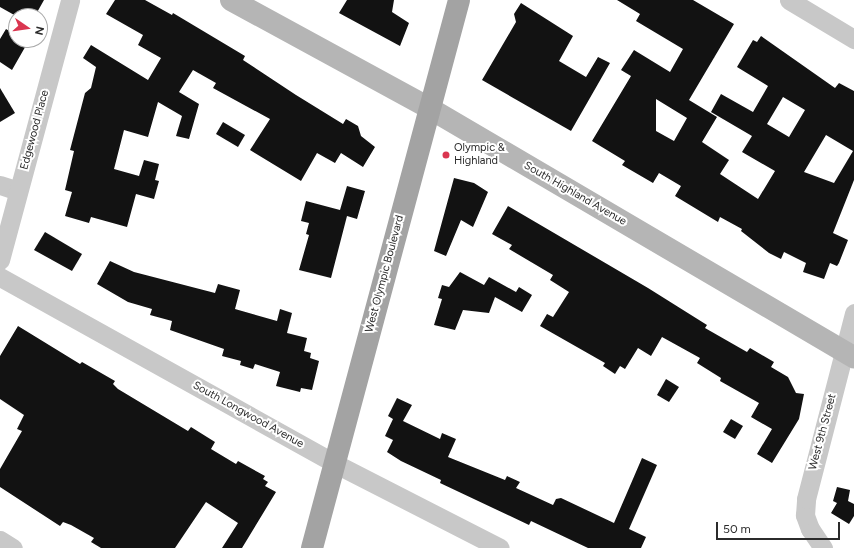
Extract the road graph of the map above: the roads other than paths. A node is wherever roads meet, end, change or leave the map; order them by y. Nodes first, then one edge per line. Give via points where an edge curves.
1 (70, 0) edge
2 (231, 0) edge
3 (459, 0) edge
4 (789, 0) edge
5 (854, 39) edge
6 (429, 108) junction
7 (0, 185) edge
8 (18, 191) junction
9 (0, 260) edge
10 (0, 277) edge
11 (854, 313) edge
12 (849, 354) edge
13 (334, 463) junction
14 (0, 540) edge
15 (13, 548) edge
16 (312, 548) edge
17 (500, 548) edge
18 (823, 548) edge

1 - 8 street, Edgewood Place
2 - 6 main road, South Highland Avenue
3 - 6 main road, West Olympic Boulevard
4 - 5 street
6 - 12 main road, South Highland Avenue
6 - 13 main road, West Olympic Boulevard
7 - 8 street
8 - 9 street, Edgewood Place
10 - 13 street, South Longwood Avenue
11 - 12 street, West 9th Street
12 - 18 street, West 9th Street via 806,499 805,515 810,529
13 - 16 main road, West Olympic Boulevard
13 - 17 street, South Longwood Avenue
14 - 15 street

